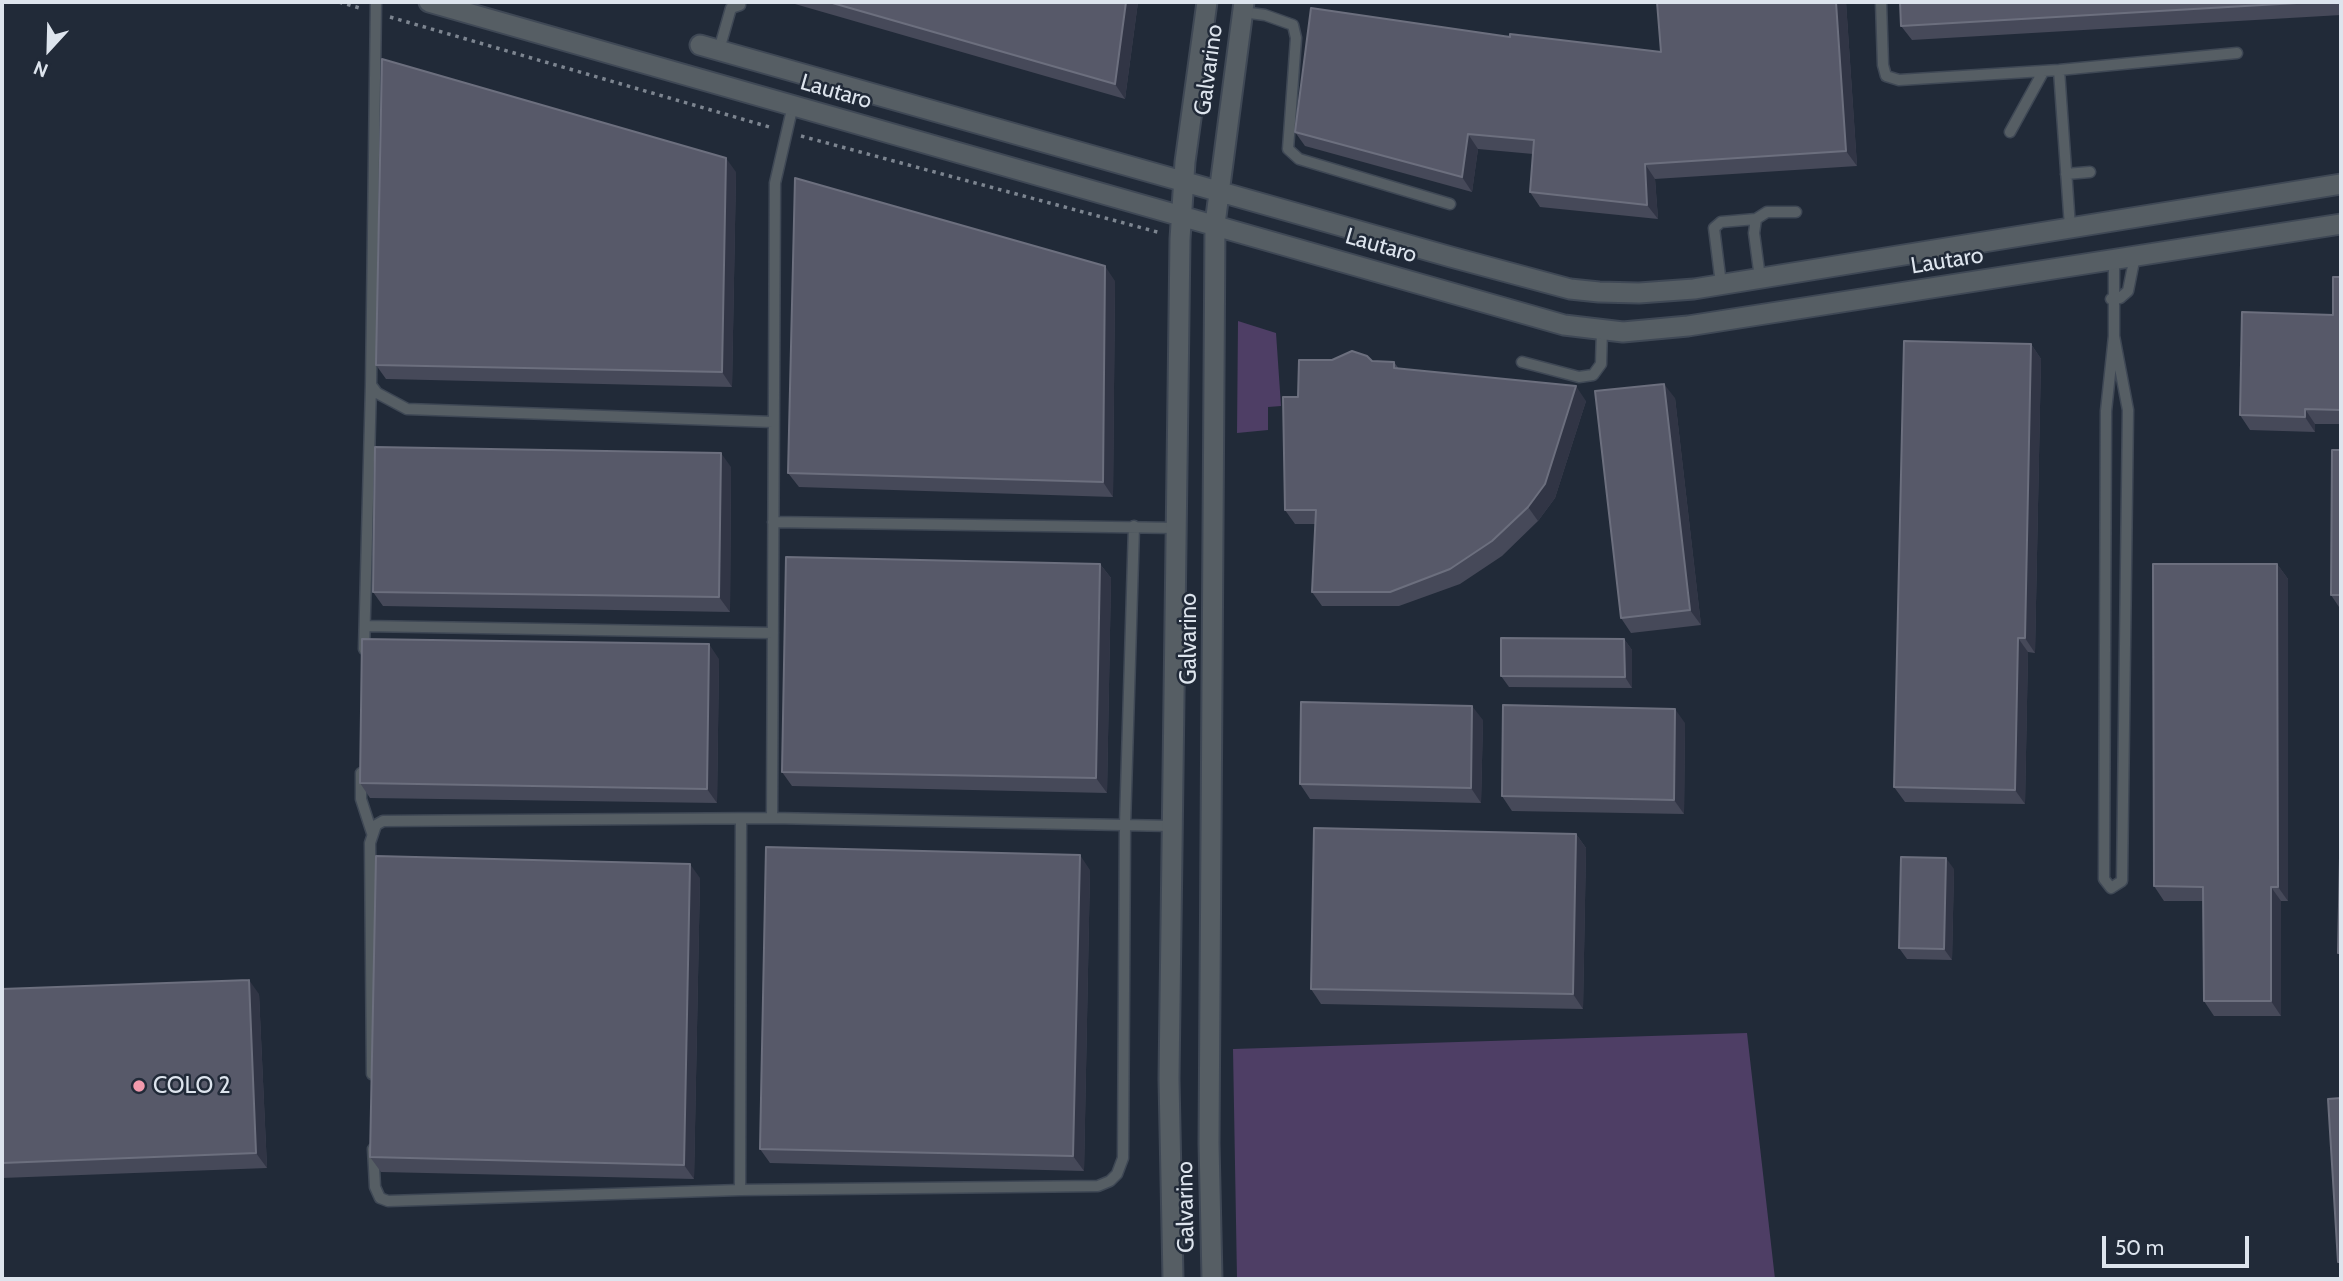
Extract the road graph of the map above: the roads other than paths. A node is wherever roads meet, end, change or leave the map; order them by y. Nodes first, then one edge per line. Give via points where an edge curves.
1 (429, 2) edge
2 (1207, 2) edge
3 (1881, 2) edge
4 (733, 5) edge
5 (375, 7) edge
6 (1243, 7) edge
7 (710, 47) joint
8 (2237, 53) dead end
9 (2059, 71) junction
10 (2043, 72) junction
11 (793, 105) junction
12 (2010, 132) dead end
13 (2090, 172) dead end
14 (2066, 174) junction
15 (1184, 181) junction
16 (2341, 184) edge
17 (1217, 190) junction
18 (1450, 204) dead end
19 (1796, 212) dead end
20 (1181, 215) junction
21 (1756, 219) junction
22 (2341, 224) edge
23 (1215, 225) junction
24 (2070, 227) junction
25 (2135, 256) junction
26 (2114, 259) junction
27 (1760, 278) junction
28 (1721, 284) junction
29 (2113, 299) junction
30 (1602, 330) junction
31 (2113, 336) junction
32 (1522, 362) dead end
33 (371, 385) junction
34 (773, 422) junction
35 (773, 522) junction
36 (1134, 526) junction
37 (1178, 528) junction
38 (365, 626) junction
39 (773, 633) junction
40 (364, 666) edge
41 (362, 759) edge
42 (741, 818) junction
43 (772, 818) junction
44 (1125, 825) junction
45 (1173, 826) junction
46 (372, 833) junction
47 (372, 1089) edge
48 (373, 1144) edge
49 (740, 1190) junction
50 (1173, 1279) edge
51 (1212, 1279) edge

1 - 11 street, Lautaro
2 - 15 street, Galvarino
3 - 10 lane via 1886,76 1899,80
4 - 7 lane
5 - 33 lane
6 - 17 street, Galvarino
6 - 18 lane via 1293,25 1296,38 1288,149 1299,159
7 - 15 street, Lautaro
8 - 9 lane
9 - 10 lane
9 - 14 lane
10 - 12 lane
11 - 20 street, Lautaro
11 - 34 lane via 775,183
13 - 14 lane
14 - 24 lane
15 - 17 street, Lautaro
15 - 20 street, Galvarino
16 - 24 street, Lautaro
17 - 23 street, Galvarino
17 - 28 street, Lautaro via 1570,289 1639,293
19 - 21 lane via 1767,212
20 - 23 street, Lautaro
20 - 37 street, Galvarino
21 - 27 lane
21 - 28 lane via 1721,222 1714,228
22 - 25 street, Lautaro
23 - 30 street, Lautaro via 1564,325
23 - 51 street, Galvarino
24 - 27 street, Lautaro
25 - 26 street, Lautaro
25 - 29 lane via 2128,291
26 - 29 lane
26 - 30 street, Lautaro via 1688,326
27 - 28 street, Lautaro
29 - 31 lane
30 - 32 lane via 1601,364 1593,375 1579,377
31 - 31 lane via 2106,411 2104,879 2111,888 2122,881 2127,410
33 - 34 lane via 386,400 407,409
33 - 38 lane
34 - 35 lane
35 - 36 lane
35 - 39 lane
36 - 37 lane
36 - 44 lane
37 - 45 street, Galvarino
38 - 39 lane
38 - 40 lane
39 - 43 lane
41 - 46 lane via 360,799
42 - 43 lane
42 - 46 lane via 383,821
42 - 49 lane
43 - 44 lane
44 - 45 lane
44 - 49 lane via 1123,1158 1117,1174 1098,1186
45 - 50 street, Galvarino via 1169,1079
46 - 47 lane
48 - 49 lane via 375,1187 380,1198 388,1201

